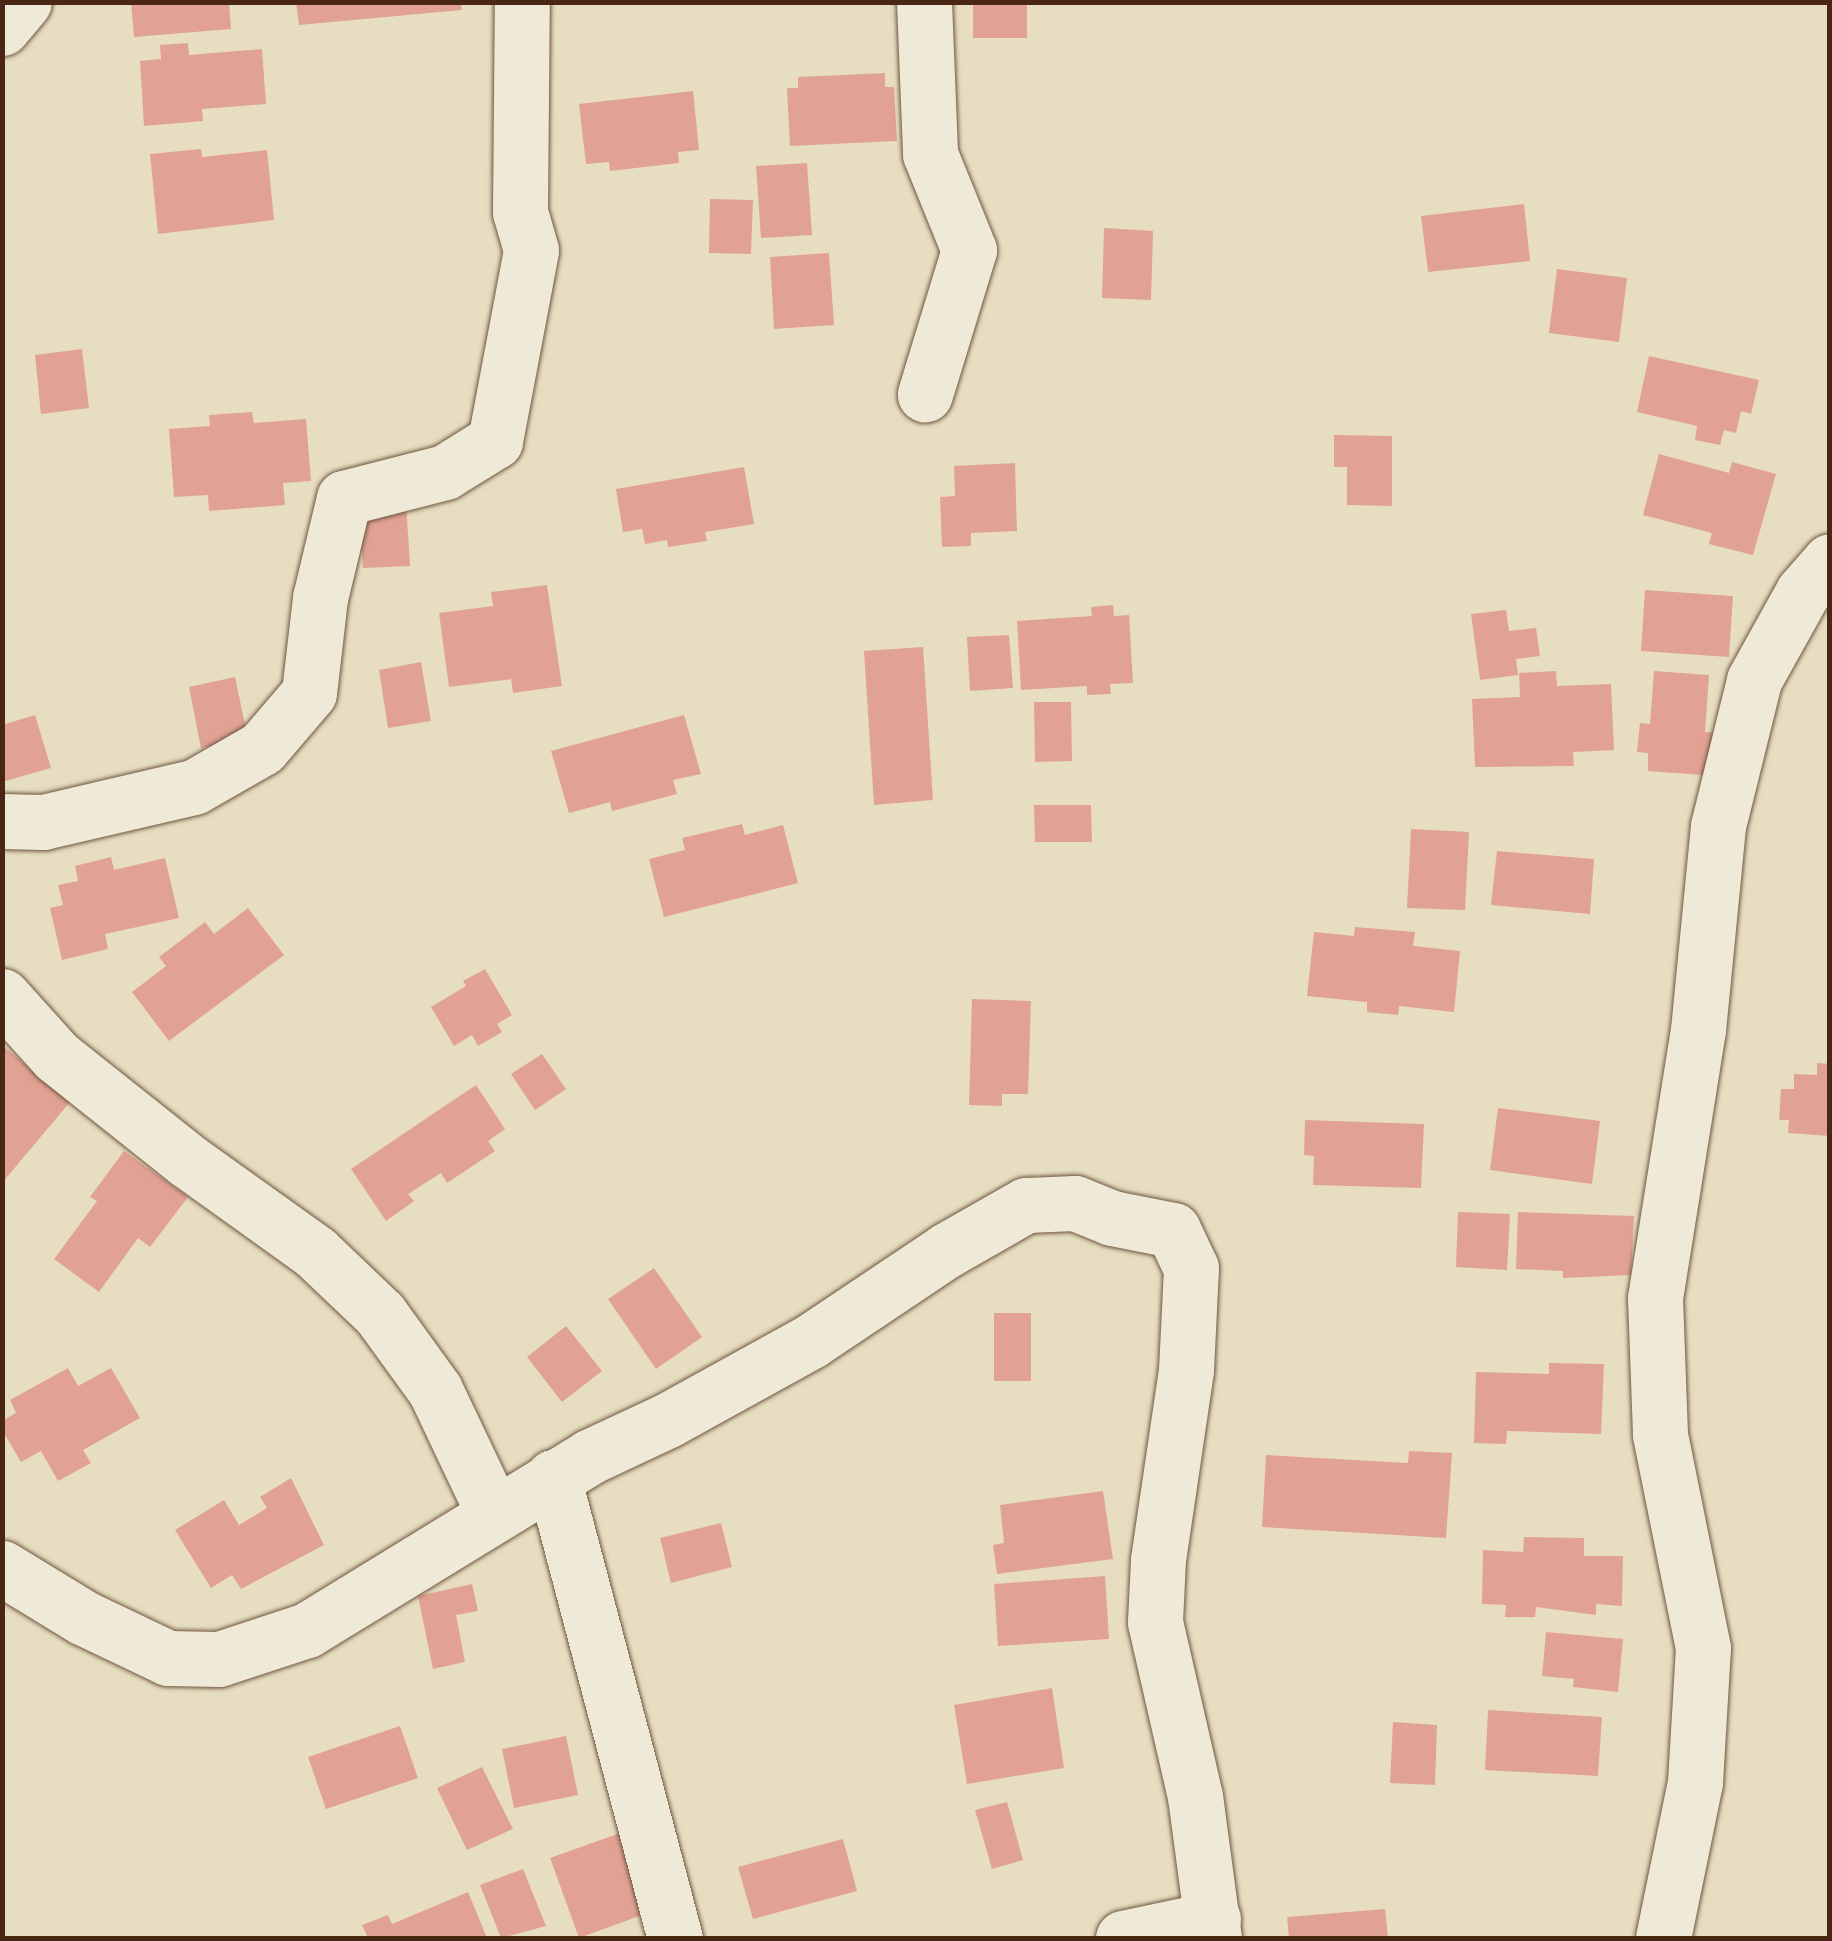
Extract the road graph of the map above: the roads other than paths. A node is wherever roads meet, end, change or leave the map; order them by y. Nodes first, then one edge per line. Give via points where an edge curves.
1 (24, 2) edge
2 (522, 2) edge
3 (924, 2) edge
4 (2, 28) edge
5 (925, 394) dead end
6 (1830, 561) edge
7 (2, 821) edge
8 (2, 996) edge
9 (553, 1478) junction
10 (492, 1512) junction
11 (14, 1589) edge
12 (1213, 1929) edge
13 (674, 1938) edge
14 (1124, 1938) edge
15 (1663, 1938) edge

1 - 4 street
2 - 7 street via 520,212 531,250 494,440 446,472 344,498 320,598 310,693 262,748 194,787 44,822
3 - 5 street via 930,154 970,250
6 - 15 street via 1803,592 1754,680 1718,826 1698,1030 1655,1298 1660,1434 1704,1648 1695,1782
8 - 10 street via 56,1056 315,1252 380,1314 435,1390
9 - 10 street
9 - 12 street via 811,1341 946,1250 1026,1206 1075,1204 1173,1230 1191,1268 1186,1370 1155,1622 1195,1796
9 - 13 street
10 - 11 street via 307,1630 218,1659 168,1658
12 - 14 street

